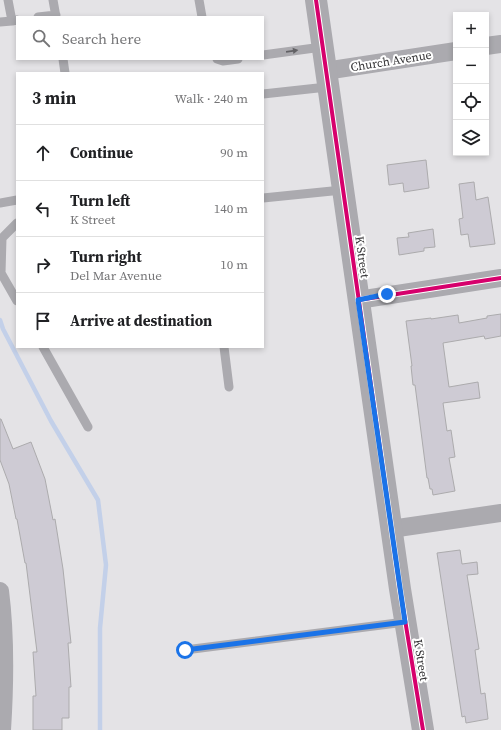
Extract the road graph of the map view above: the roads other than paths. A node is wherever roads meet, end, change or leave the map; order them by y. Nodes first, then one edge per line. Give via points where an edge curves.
1 (8, 0) edge
2 (53, 0) edge
3 (199, 0) edge
4 (316, 0) edge
5 (56, 16) edge
6 (202, 16) edge
7 (14, 20) edge
8 (0, 22) edge
9 (501, 44) edge
10 (489, 46) edge
11 (322, 47) junction
12 (453, 52) edge
13 (264, 55) edge
14 (62, 60) edge
15 (220, 60) edge
16 (230, 60) edge
17 (65, 72) edge
18 (326, 79) junction
19 (264, 94) edge
20 (342, 190) junction
21 (264, 198) edge
22 (16, 200) edge
23 (0, 203) edge
24 (16, 224) edge
25 (501, 278) edge
26 (16, 299) edge
27 (358, 300) junction
28 (44, 348) edge
29 (224, 348) edge
30 (229, 387) dead end
31 (88, 427) dead end
32 (501, 513) edge
33 (391, 529) junction
34 (0, 591) edge
35 (405, 622) junction
36 (185, 650) dead end
37 (2, 730) edge
38 (423, 730) edge

1 - 7 lane
2 - 5 lane
3 - 6 lane
4 - 11 street, K Street
7 - 8 lane
9 - 10 street
13 -> 11 lane
11 - 18 street, K Street
12 - 18 street, Church Avenue
14 - 17 lane
15 - 16 lane
18 - 19 lane
18 - 20 street, K Street
20 - 21 lane
20 - 27 street, K Street
22 - 23 lane
24 - 26 lane via 2,238 1,273
25 - 27 street
27 - 33 street, K Street
28 - 31 lane
29 - 30 lane
32 - 33 street
33 - 35 street, K Street
34 - 37 street via 4,620 5,679
35 - 36 lane
35 - 38 street, K Street

